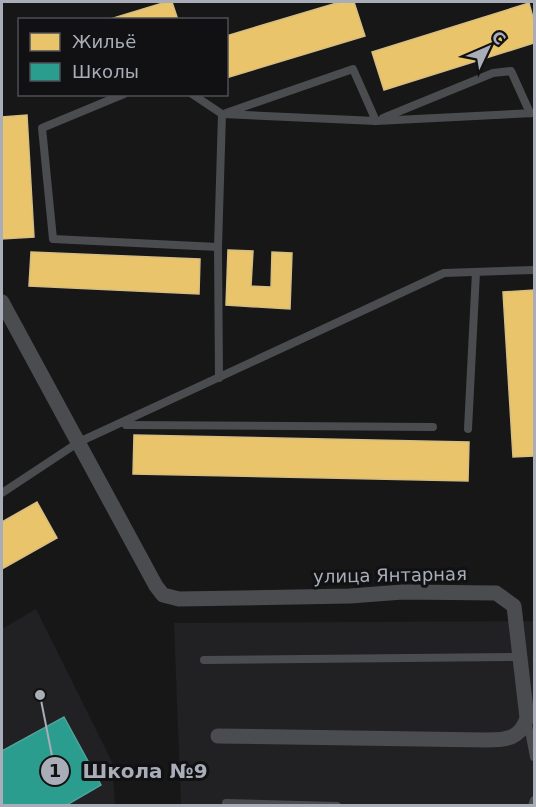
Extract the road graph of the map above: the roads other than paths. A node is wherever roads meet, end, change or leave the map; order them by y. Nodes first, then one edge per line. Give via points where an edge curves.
1 (119, 96) edge
2 (195, 96) edge
3 (532, 113) edge
4 (222, 114) junction
5 (376, 121) junction
6 (218, 247) junction
7 (534, 270) edge
8 (476, 272) junction
9 (2, 302) edge
10 (219, 378) junction
11 (121, 424) junction
12 (433, 427) dead end
13 (468, 429) dead end
14 (79, 442) junction
15 (2, 493) edge
16 (522, 657) junction
17 (204, 660) dead end
18 (527, 718) junction
19 (218, 736) dead end
20 (534, 757) edge
21 (534, 800) edge
22 (226, 803) dead end
23 (338, 806) edge
24 (532, 806) edge

1 - 6 lane via 42,128 53,239
2 - 4 lane
3 - 5 lane
3 - 5 lane via 511,71 494,73
4 - 5 lane
4 - 5 lane via 353,69
4 - 6 lane
6 - 10 lane
7 - 8 lane
8 - 10 lane via 444,273
8 - 13 lane
9 - 14 street, улица Янтарная
10 - 11 lane
11 - 12 lane
11 - 14 lane
14 - 15 lane
14 - 16 street, улица Янтарная via 163,595 179,599 496,593 514,606
16 - 17 lane
16 - 18 street, улица Янтарная
18 - 19 street via 523,729 506,740
18 - 20 lane
21 - 24 lane
22 - 23 lane

